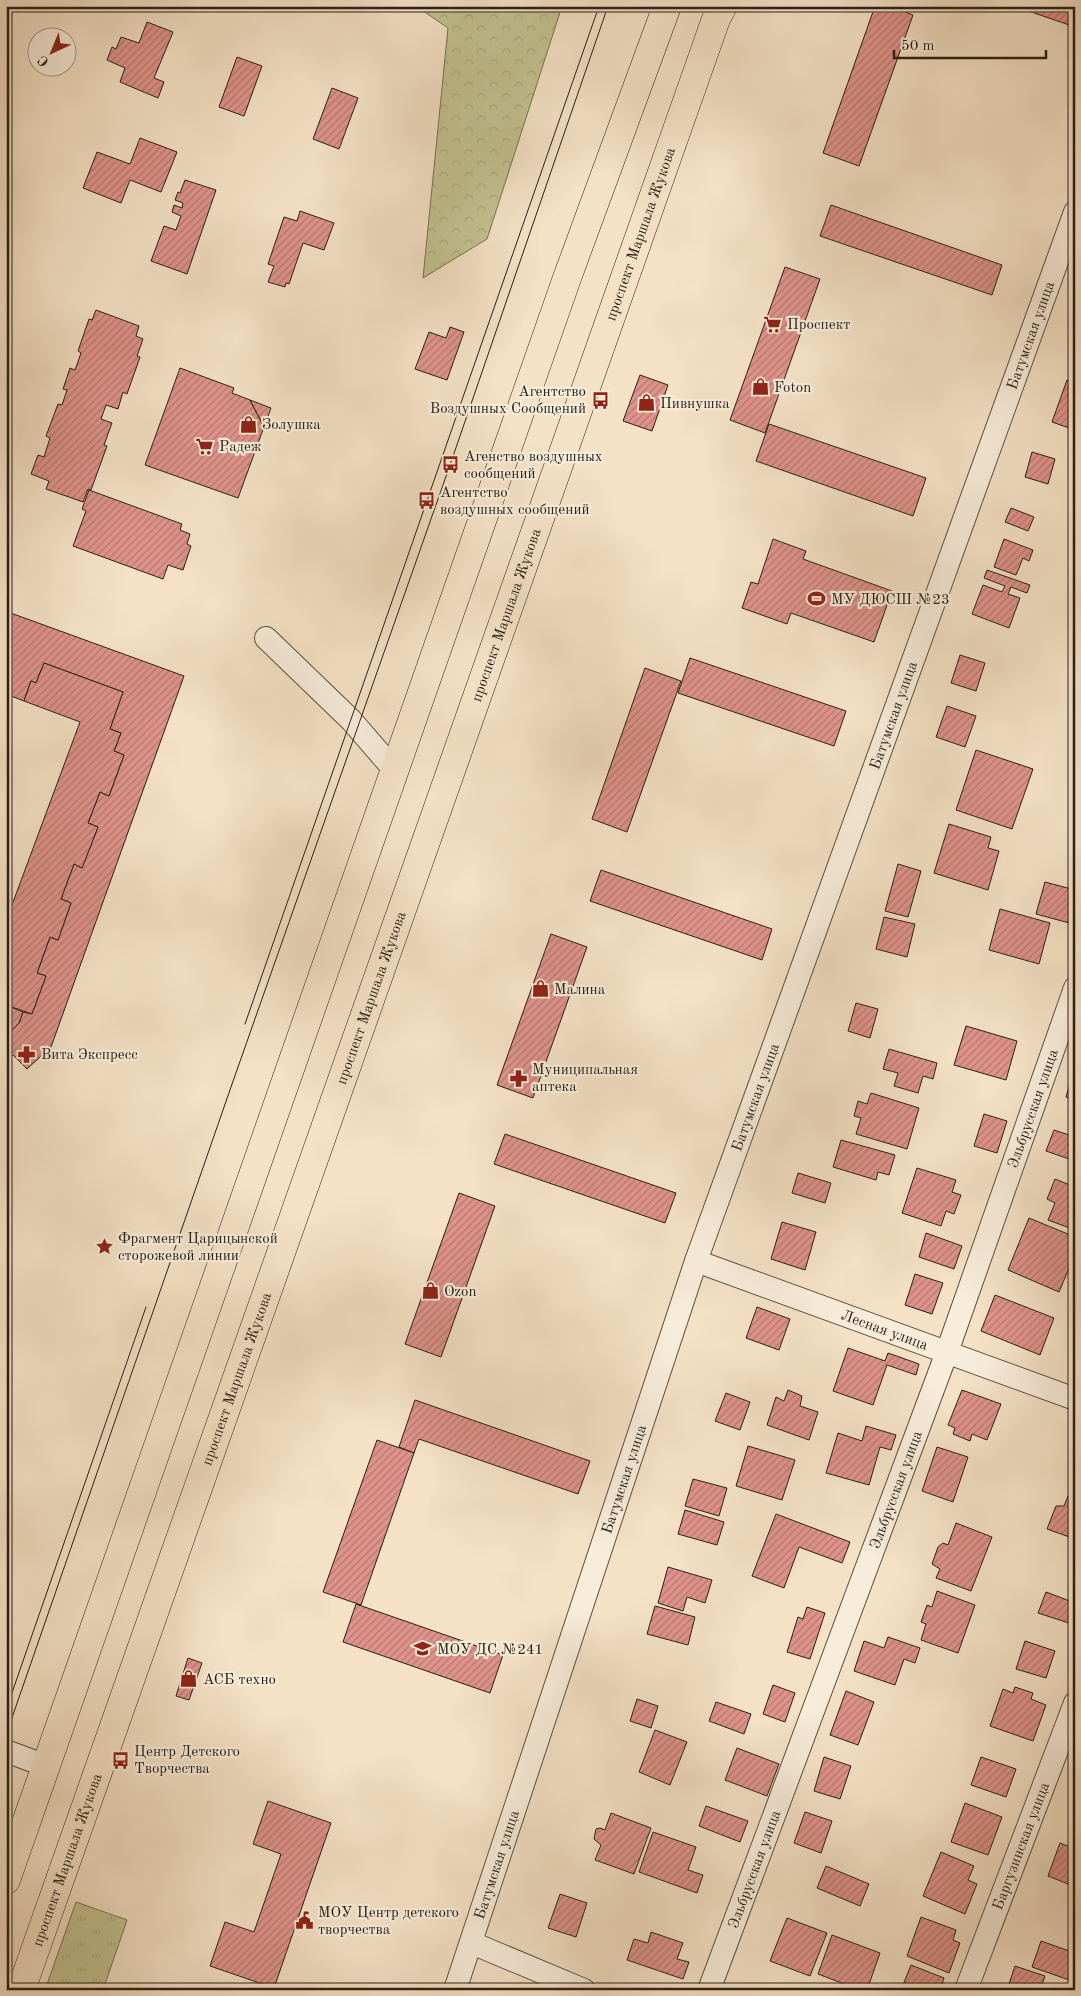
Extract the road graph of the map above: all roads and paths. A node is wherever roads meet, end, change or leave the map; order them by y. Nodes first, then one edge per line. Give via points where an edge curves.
1 (667, 6) edge
2 (723, 6) edge
3 (1075, 212) edge
4 (266, 638) dead end
5 (396, 772) junction
6 (1075, 988) edge
7 (696, 1261) junction
8 (947, 1352) junction
9 (1075, 1399) edge
10 (1075, 1703) edge
11 (6, 1751) edge
12 (46, 1766) junction
13 (6, 1880) edge
14 (472, 1943) junction
15 (21, 1990) edge
16 (455, 1990) edge
17 (584, 1990) edge
18 (709, 1990) edge
19 (966, 1990) edge

1 - 5 highway via 568,278
2 - 15 highway, проспект Маршала Жукова
3 - 7 street, Батумская улица
4 - 5 street via 351,720
5 - 12 highway
6 - 8 street, Эльбрусская улица
7 - 8 street, Лесная улица
7 - 14 street, Батумская улица
8 - 9 street, Лесная улица
8 - 18 street, Эльбрусская улица
10 - 19 street, Баргузинская улица
11 - 12 street
12 - 13 highway
14 - 16 street, Батумская улица
14 - 17 street

